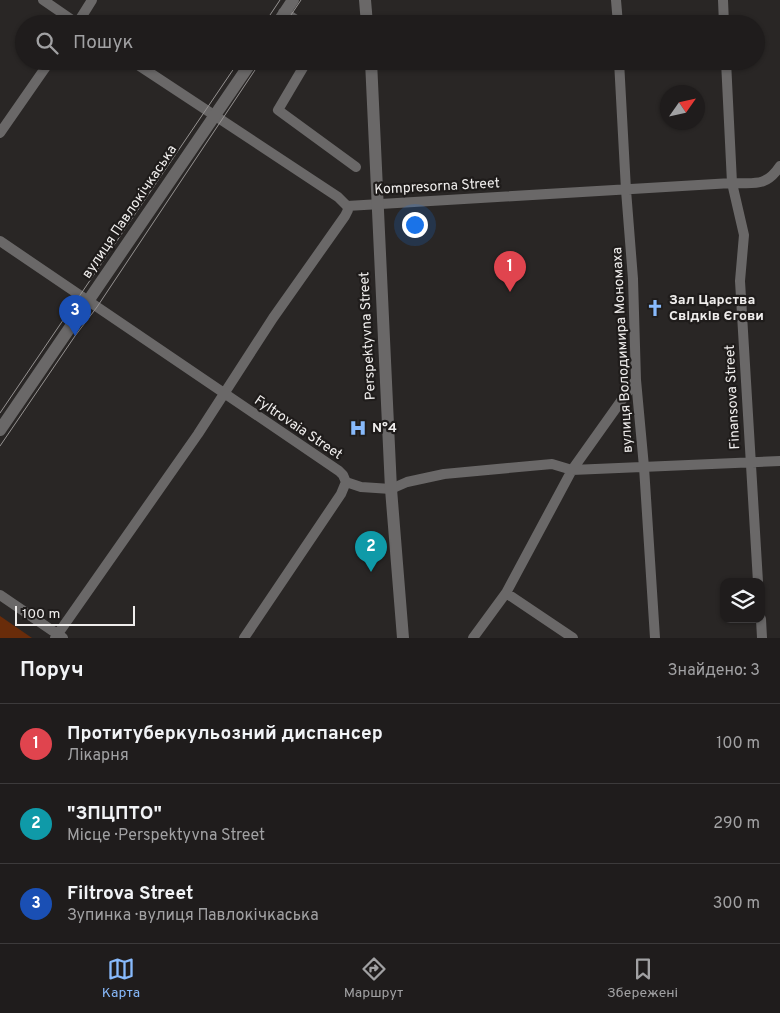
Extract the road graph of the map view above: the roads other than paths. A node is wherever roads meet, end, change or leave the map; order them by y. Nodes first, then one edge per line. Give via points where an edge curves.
1 (43, 0) edge
2 (92, 0) edge
3 (293, 0) edge
4 (365, 0) edge
5 (616, 0) edge
6 (723, 0) edge
7 (64, 15) edge
8 (83, 15) edge
9 (284, 15) edge
10 (366, 15) edge
11 (617, 15) edge
12 (724, 15) edge
13 (44, 70) edge
14 (145, 70) edge
15 (246, 70) edge
16 (302, 70) edge
17 (371, 70) edge
18 (619, 70) edge
19 (726, 70) edge
20 (214, 116) junction
21 (0, 133) edge
22 (780, 166) edge
23 (356, 167) dead end
24 (732, 183) junction
25 (626, 190) junction
26 (377, 205) junction
27 (347, 206) junction
28 (0, 241) edge
29 (88, 301) junction
30 (636, 380) junction
31 (223, 394) junction
32 (0, 430) edge
33 (780, 461) edge
34 (751, 463) junction
35 (644, 467) junction
36 (572, 470) junction
37 (346, 482) junction
38 (391, 489) junction
39 (758, 578) edge
40 (506, 593) junction
41 (0, 596) edge
42 (760, 623) edge
43 (59, 637) edge
44 (244, 638) edge
45 (403, 638) edge
46 (473, 638) edge
47 (573, 638) edge
48 (655, 638) edge
49 (762, 638) edge

1 - 7 street
2 - 8 street
3 - 9 street
4 - 10 street
5 - 11 street
6 - 12 street
13 - 21 street
14 - 20 street
15 - 20 street, вулиця Павлокічкаська
16 - 23 street via 278,110
17 - 26 street, Perspektyvna Street
18 - 25 street, вулиця Володимира Мономаха
19 - 24 street, Finansova Street
20 - 27 street
20 - 29 street, вулиця Павлокічкаська
22 - 24 street, Kompresorna Street via 773,177 761,183
24 - 25 street, Kompresorna Street
24 - 34 street, Finansova Street via 744,235 740,281
25 - 26 street, Kompresorna Street
25 - 30 street, вулиця Володимира Мономаха
26 - 27 street, Kompresorna Street
26 - 38 street, Perspektyvna Street
27 - 31 street via 345,216
28 - 29 street, Fyltrovaia Street
29 - 31 street, Fyltrovaia Street
29 - 32 street, вулиця Павлокічкаська
30 - 35 street, вулиця Володимира Мономаха
30 - 36 street
31 - 37 street, Fyltrovaia Street via 338,471
31 - 43 street
33 - 34 street
34 - 35 street
34 - 39 street, Finansova Street
35 - 36 street
35 - 48 street, вулиця Володимира Мономаха
36 - 38 street via 552,464 444,474
36 - 40 street
37 - 38 street via 361,487
37 - 44 street
38 - 45 street, Perspektyvna Street
40 - 46 street
40 - 47 street
41 - 43 street
42 - 49 street

